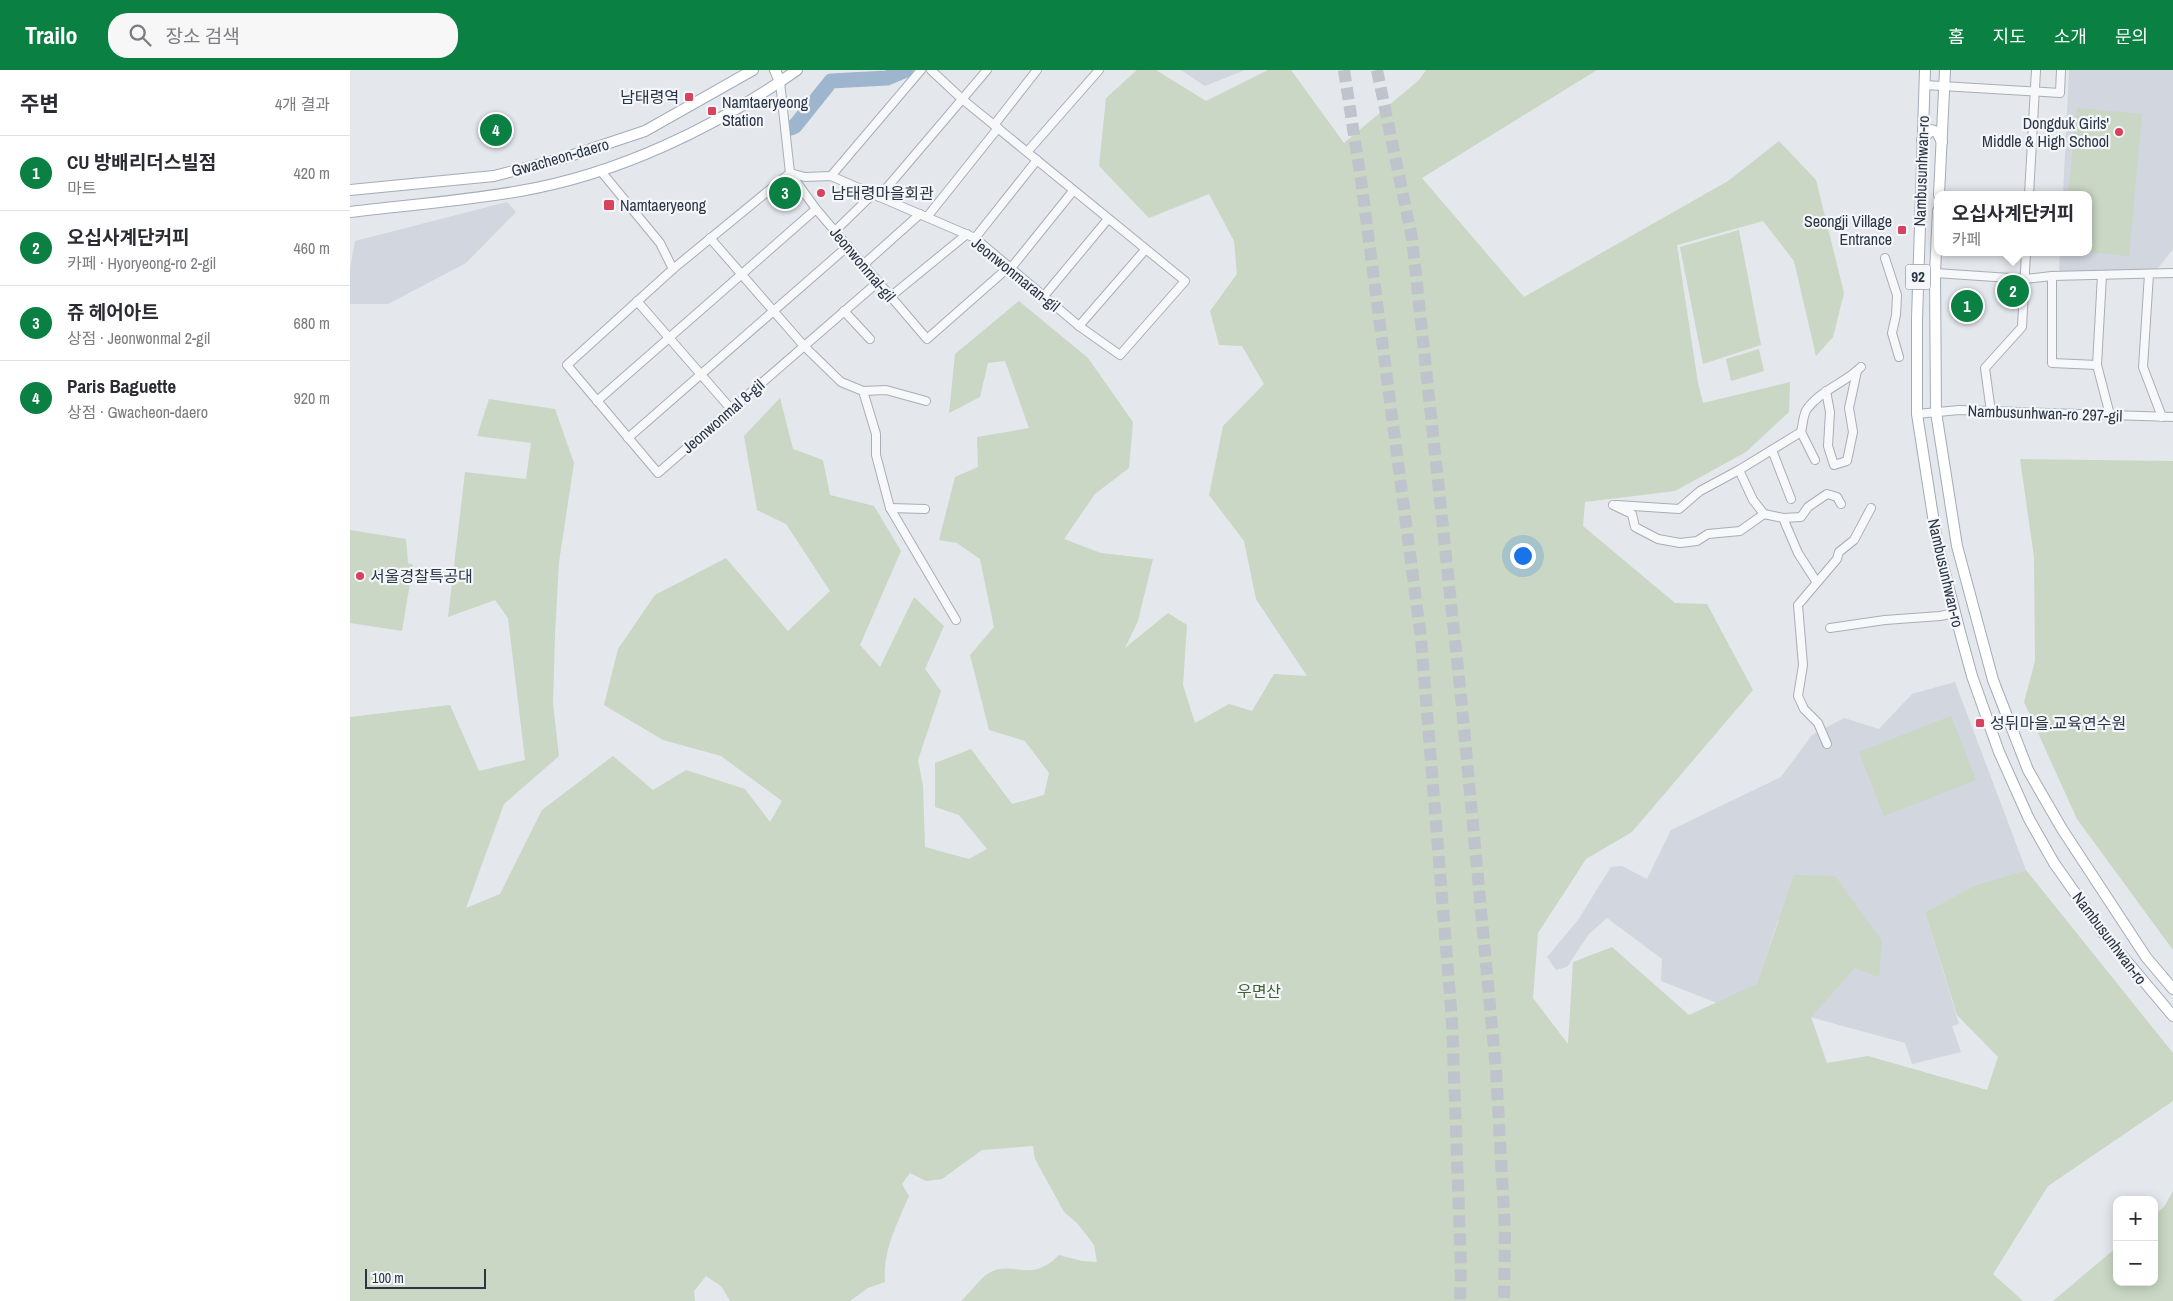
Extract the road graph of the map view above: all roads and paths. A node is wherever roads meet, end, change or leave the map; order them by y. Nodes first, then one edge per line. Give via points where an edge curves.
1 (753, 70) edge
2 (775, 70) edge
3 (797, 70) edge
4 (921, 70) edge
5 (931, 70) edge
6 (987, 70) edge
7 (1037, 70) edge
8 (1099, 70) edge
9 (1925, 70) edge
10 (1945, 70) edge
11 (2036, 70) edge
12 (2061, 70) edge
13 (780, 82) junction
14 (1924, 85) junction
15 (1944, 86) junction
16 (2034, 91) junction
17 (962, 99) junction
18 (996, 126) junction
19 (1922, 140) junction
20 (1942, 142) junction
21 (1028, 151) junction
22 (1037, 160) junction
23 (600, 170) junction
24 (790, 173) junction
25 (832, 176) junction
26 (350, 190) edge
27 (1073, 191) junction
28 (1939, 191) edge
29 (2029, 191) edge
30 (876, 196) junction
31 (816, 209) junction
32 (350, 212) edge
33 (924, 216) junction
34 (1108, 219) junction
35 (835, 231) junction
36 (967, 234) junction
37 (710, 238) junction
38 (975, 238) junction
39 (848, 246) junction
40 (1145, 250) junction
41 (1936, 256) edge
42 (2026, 256) edge
43 (1885, 258) dead end
44 (863, 265) junction
45 (1010, 267) junction
46 (673, 269) junction
47 (1935, 273) junction
48 (2173, 273) edge
49 (742, 274) junction
50 (2149, 274) junction
51 (2102, 275) junction
52 (2052, 276) junction
53 (2024, 279) junction
54 (878, 282) junction
55 (1044, 296) junction
56 (890, 297) junction
57 (637, 301) junction
58 (773, 310) junction
59 (844, 310) junction
60 (1080, 326) junction
61 (669, 338) junction
62 (870, 339) dead end
63 (804, 346) junction
64 (1899, 358) dead end
65 (2097, 365) junction
66 (701, 374) junction
67 (863, 391) junction
68 (1826, 391) junction
69 (597, 401) junction
70 (926, 401) dead end
71 (730, 409) junction
72 (1936, 412) junction
73 (1990, 412) junction
74 (1917, 414) junction
75 (2110, 415) junction
76 (2162, 417) junction
77 (2173, 417) edge
78 (1801, 432) junction
79 (628, 438) junction
80 (1772, 450) junction
81 (1815, 460) dead end
82 (1739, 470) junction
83 (1791, 499) dead end
84 (1841, 504) dead end
85 (890, 508) junction
86 (1871, 508) dead end
87 (924, 509) dead end
88 (1764, 514) junction
89 (1783, 518) junction
90 (1816, 581) junction
91 (1955, 613) junction
92 (956, 620) dead end
93 (1830, 628) dead end
94 (1827, 744) dead end
95 (2173, 989) edge
96 (2173, 1016) edge

1 - 26 main road, Gwacheon-daero via 645,131 564,158 494,176
2 - 13 main road
3 - 13 main road, Gwacheon-daero
4 - 25 street
5 - 17 street
6 - 17 street
7 - 18 street
8 - 21 street
9 - 14 main road, Nambusunhwan-ro / 92
10 - 15 main road, Nambusunhwan-ro
11 - 16 street
12 - 16 street via 2060,93
13 - 23 main road, Gwacheon-daero via 712,123
13 - 24 street, Jeonwonmal-gil
14 - 15 street
14 - 19 main road, Nambusunhwan-ro / 92
15 - 16 street
15 - 20 main road, Nambusunhwan-ro
16 - 29 street
17 - 18 street
17 - 30 street
18 - 21 street
18 - 33 street
19 - 20 main road via 1931,130 1937,132
19 - 74 main road, Nambusunhwan-ro / 92
20 - 28 main road, Nambusunhwan-ro
21 - 22 street
22 - 27 street
22 - 38 street
23 - 32 main road, Gwacheon-daero via 520,191
23 - 46 street, Gwacheon-daero via 660,243
24 - 25 street, Jeonwonmaran-gil via 805,177
24 - 31 street, Jeonwonmal-gil
24 - 37 street
25 - 30 street, Jeonwonmaran-gil
27 - 34 street
27 - 45 street
30 - 33 street, Jeonwonmaran-gil
30 - 35 street
31 - 35 street, Jeonwonmal-gil
31 - 49 street
33 - 36 street, Jeonwonmaran-gil
33 - 44 street
34 - 40 street
34 - 55 street
35 - 39 street, Jeonwonmal-gil
36 - 38 street, Jeonwonmaran-gil
36 - 56 street
37 - 46 street
37 - 49 street
38 - 45 street, Jeonwonmaran-gil
39 - 44 street, Jeonwonmal-gil
39 - 58 street
40 - 60 street
40 - 60 street, Jeonwonmaran-gil via 1186,282 1120,355
41 - 47 main road, Nambusunhwan-ro / 92
42 - 53 street
43 - 64 street via 1897,295 1892,332
44 - 54 street, Jeonwonmal-gil
45 - 55 street, Jeonwonmaran-gil
45 - 56 street, Jeonwonmal-gil via 928,338
46 - 57 street
47 - 53 street
47 - 72 main road, Nambusunhwan-ro / 92
48 - 50 street
49 - 58 street
49 - 61 street
50 - 51 street
50 - 76 street via 2143,368
51 - 52 street
51 - 65 street
52 - 53 street
52 - 65 street via 2052,363
53 - 73 street via 2022,327 1986,368
54 - 56 street, Jeonwonmal-gil
54 - 59 street, Jeonwonmal 8-gil
55 - 60 street, Jeonwonmaran-gil
57 - 61 street
57 - 69 street via 567,365
58 - 63 street
58 - 66 street
59 - 62 street
59 - 63 street, Jeonwonmal 8-gil
61 - 66 street
61 - 69 street
63 - 67 street via 841,382
63 - 71 street, Jeonwonmal 8-gil
65 - 75 street
66 - 71 street
66 - 79 street
67 - 70 street via 886,390
67 - 85 street via 876,434 876,455
68 - 68 street via 1859,369 1849,408 1852,432 1848,461 1834,465 1828,446 1830,412
68 - 78 street via 1806,410
69 - 79 street
71 - 79 street, Jeonwonmal 8-gil via 658,473
72 - 73 street, Nambusunhwan-ro 297-gil
72 - 74 street, Nambusunhwan-ro 297-gil
72 - 95 main road, Nambusunhwan-ro / 92 via 1957,546 1968,592 1992,680 2026,763 2062,829 2146,957
73 - 75 street, Nambusunhwan-ro 297-gil
74 - 91 main road, Nambusunhwan-ro / 92 via 1937,542
75 - 76 street, Nambusunhwan-ro 297-gil
76 - 77 street, Nambusunhwan-ro 297-gil
78 - 80 street
78 - 81 street
80 - 82 street
80 - 83 street
82 - 88 street via 1753,500
82 - 88 street via 1700,491 1679,509 1613,505 1632,514 1635,527 1658,539 1680,543 1697,541 1708,534 1740,531
84 - 89 street via 1837,497 1827,494 1808,507 1801,517
85 - 87 street
85 - 92 street
86 - 90 street via 1854,540 1839,552 1837,559
88 - 89 street
89 - 90 street via 1798,553
90 - 94 street via 1798,605 1804,665 1798,696 1804,709 1818,723
91 - 93 street
91 - 96 main road, Nambusunhwan-ro / 92 via 1985,714 2029,819 2054,863 2104,934

